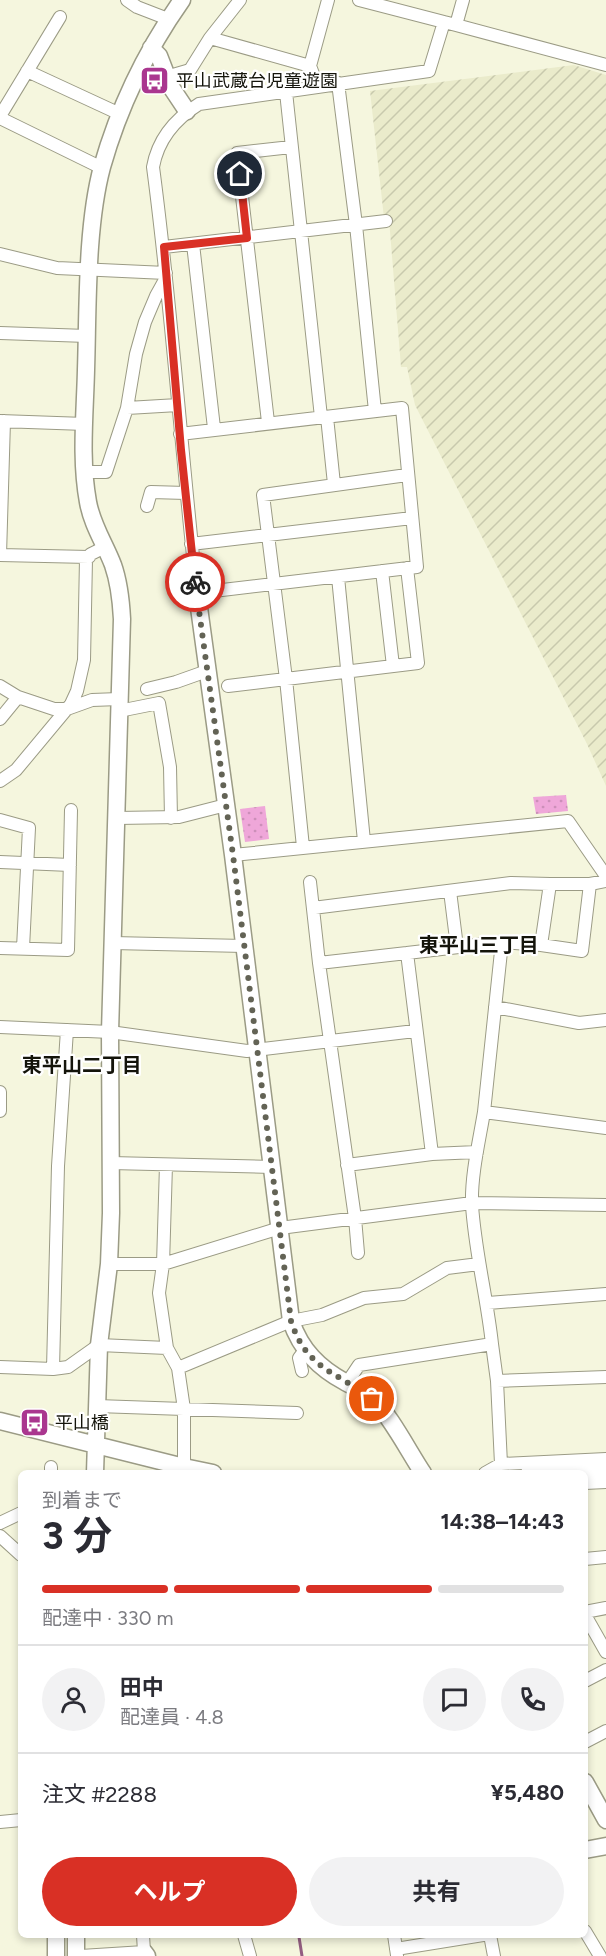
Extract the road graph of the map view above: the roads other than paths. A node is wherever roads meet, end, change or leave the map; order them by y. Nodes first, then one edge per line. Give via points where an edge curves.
1 (127, 0) edge
2 (182, 0) edge
3 (240, 0) edge
4 (328, 0) edge
5 (359, 0) edge
6 (463, 0) edge
7 (60, 17) dead end
8 (168, 19) junction
9 (450, 24) junction
10 (210, 38) junction
11 (151, 48) junction
12 (606, 65) edge
13 (310, 66) junction
14 (27, 71) junction
15 (166, 77) junction
16 (338, 83) junction
17 (318, 87) junction
18 (286, 92) junction
19 (187, 111) junction
20 (120, 114) junction
21 (0, 117) edge
22 (291, 147) junction
23 (102, 168) junction
24 (386, 221) dead end
25 (356, 225) junction
26 (302, 232) junction
27 (247, 238) junction
28 (193, 244) junction
29 (164, 247) junction
30 (0, 254) edge
31 (90, 270) junction
32 (166, 276) junction
33 (0, 333) edge
34 (87, 336) junction
35 (178, 405) junction
36 (127, 408) junction
37 (375, 411) junction
38 (324, 417) junction
39 (2, 421) edge
40 (268, 422) junction
41 (85, 424) junction
42 (214, 428) junction
43 (180, 434) junction
44 (85, 472) junction
45 (407, 475) junction
46 (334, 484) junction
47 (186, 493) junction
48 (147, 506) dead end
49 (412, 518) junction
50 (268, 536) junction
51 (191, 544) junction
52 (105, 547) junction
53 (0, 555) edge
54 (89, 557) junction
55 (407, 568) junction
56 (382, 571) junction
57 (338, 577) junction
58 (274, 584) junction
59 (197, 593) junction
60 (393, 666) junction
61 (207, 671) junction
62 (348, 672) junction
63 (286, 678) junction
64 (0, 686) edge
65 (228, 686) dead end
66 (147, 689) dead end
67 (18, 697) junction
68 (119, 705) junction
69 (67, 709) junction
70 (0, 719) edge
71 (0, 781) edge
72 (226, 805) junction
73 (71, 810) dead end
74 (117, 818) junction
75 (171, 818) junction
76 (0, 820) edge
77 (364, 841) junction
78 (303, 847) junction
79 (233, 855) junction
80 (0, 862) edge
81 (27, 864) junction
82 (70, 865) junction
83 (606, 876) edge
84 (606, 881) edge
85 (310, 882) dead end
86 (550, 884) junction
87 (590, 884) junction
88 (450, 891) junction
89 (313, 908) junction
90 (502, 942) junction
91 (113, 943) junction
92 (541, 945) junction
93 (244, 946) junction
94 (457, 947) junction
95 (0, 948) edge
96 (23, 948) junction
97 (407, 953) junction
98 (319, 963) junction
99 (495, 1007) junction
100 (606, 1020) edge
101 (0, 1027) edge
102 (67, 1030) junction
103 (415, 1031) junction
104 (110, 1032) junction
105 (331, 1042) junction
106 (257, 1051) junction
107 (0, 1092) edge
108 (0, 1111) edge
109 (484, 1112) junction
110 (606, 1128) edge
111 (477, 1152) junction
112 (432, 1154) junction
113 (111, 1163) junction
114 (166, 1165) junction
115 (347, 1165) junction
116 (272, 1167) junction
117 (472, 1203) junction
118 (606, 1205) edge
119 (355, 1218) junction
120 (280, 1228) junction
121 (358, 1252) dead end
122 (109, 1264) junction
123 (163, 1264) junction
124 (479, 1264) junction
125 (606, 1294) edge
126 (488, 1304) junction
127 (291, 1321) junction
128 (492, 1344) junction
129 (99, 1345) junction
130 (167, 1348) junction
131 (305, 1350) junction
132 (0, 1367) edge
133 (178, 1368) junction
134 (53, 1369) junction
135 (302, 1371) dead end
136 (606, 1377) edge
137 (497, 1381) junction
138 (346, 1383) junction
139 (97, 1406) junction
140 (184, 1409) junction
141 (297, 1413) dead end
142 (0, 1421) edge
143 (96, 1444) junction
144 (606, 1459) edge
145 (501, 1464) junction
146 (184, 1467) junction
147 (95, 1470) edge
148 (198, 1470) edge
149 (421, 1470) edge
150 (490, 1470) edge
151 (606, 1470) edge
152 (588, 1475) edge
153 (588, 1478) edge
154 (606, 1482) edge
155 (18, 1514) edge
156 (0, 1523) edge
157 (0, 1536) edge
158 (18, 1552) edge
159 (606, 1557) edge
160 (588, 1559) edge
161 (606, 1608) edge
162 (588, 1619) edge
163 (588, 1623) edge
164 (606, 1652) edge
165 (606, 1670) edge
166 (588, 1679) edge
167 (606, 1731) edge
168 (588, 1740) edge
169 (588, 1787) edge
170 (18, 1820) edge
171 (606, 1820) edge
172 (0, 1822) edge
173 (606, 1846) edge
174 (588, 1849) edge
175 (588, 1936) edge
176 (56, 1938) edge
177 (76, 1938) edge
178 (245, 1938) edge
179 (394, 1938) edge
180 (469, 1938) edge
181 (491, 1938) edge
182 (144, 1948) edge
183 (397, 1953) edge
184 (56, 1956) edge
185 (76, 1956) edge
186 (81, 1956) edge
187 (250, 1956) edge
188 (494, 1956) edge
189 (600, 1956) edge

1 - 8 street
2 - 8 street
3 - 10 street
4 - 13 street
5 - 9 street
6 - 9 street
7 - 14 street
8 - 11 street
9 - 12 street
9 - 16 street via 429,71
10 - 13 street
10 - 15 street via 190,70
11 - 15 street via 162,62
11 - 20 street
13 - 17 street
14 - 20 street
14 - 21 street
15 - 19 street
16 - 17 street
16 - 25 street
17 - 18 street
18 - 19 street via 207,101
18 - 22 street
19 - 29 street via 165,136 153,167
20 - 23 street
21 - 23 street
22 - 26 street
22 - 27 street via 237,153
23 - 31 street
24 - 25 street
25 - 26 street
25 - 37 street
26 - 27 street
26 - 38 street
27 - 28 street
27 - 40 street
28 - 29 street
28 - 42 street
29 - 32 street
30 - 31 street via 57,268
31 - 32 street
31 - 34 street
32 - 35 street
32 - 36 street via 145,322
33 - 34 street
34 - 41 street
35 - 36 street
35 - 43 street
36 - 44 street via 106,472
37 - 38 street
37 - 45 street via 402,408
38 - 40 street
38 - 46 street
39 - 41 street
39 - 53 street
40 - 42 street
41 - 44 street
42 - 43 street
43 - 47 street
44 - 52 street via 88,503
45 - 46 street
45 - 49 street
46 - 50 street via 263,495
47 - 48 street via 151,492
47 - 51 street
49 - 50 street
49 - 55 street via 417,567
50 - 51 street
50 - 58 street
51 - 59 street
52 - 54 street
52 - 68 street via 121,599
53 - 54 street
54 - 69 street via 84,660 77,691
55 - 56 street
55 - 60 street via 418,663
56 - 57 street
56 - 60 street
57 - 58 street
57 - 62 street
58 - 59 street
58 - 63 street
59 - 61 street
60 - 62 street
61 - 66 street
61 - 72 street
62 - 63 street
62 - 77 street
63 - 65 street
63 - 78 street
64 - 67 street
67 - 69 street via 42,706
67 - 70 street
68 - 69 street via 92,700
68 - 74 street
68 - 75 street via 159,703 170,767
69 - 71 street via 15,770
72 - 75 street
72 - 79 street
73 - 82 street
74 - 75 street
74 - 91 street
76 - 81 street via 29,828
77 - 78 street
77 - 83 street via 568,821
78 - 79 street
79 - 93 street
80 - 81 street
81 - 82 street
81 - 96 street
82 - 96 street via 68,950
84 - 87 street
85 - 89 street
86 - 87 street
86 - 88 street via 512,883
86 - 92 street
87 - 92 street via 582,951
88 - 89 street
88 - 94 street
89 - 98 street
90 - 92 street
90 - 94 street
90 - 99 street
91 - 93 street
91 - 104 street
93 - 106 street
94 - 97 street
95 - 96 street
97 - 98 street
97 - 103 street
98 - 105 street
99 - 100 street via 579,1023
99 - 109 street
101 - 102 street
102 - 104 street
102 - 134 street via 58,1166
103 - 105 street
103 - 112 street
104 - 106 street
104 - 113 street
105 - 106 street
105 - 115 street
106 - 116 street
107 - 108 street
109 - 110 street
109 - 111 street
111 - 112 street
111 - 117 street
112 - 115 street
113 - 114 street
113 - 122 street
114 - 116 street
114 - 123 street
115 - 119 street
116 - 120 street
117 - 118 street
117 - 119 street
117 - 124 street
119 - 120 street
119 - 121 street
120 - 123 street
120 - 127 street
122 - 123 street
122 - 129 street
123 - 130 street via 159,1293
124 - 126 street
124 - 127 street via 447,1268 403,1294 364,1298 322,1315
125 - 126 street
126 - 128 street
127 - 131 street
127 - 133 street
128 - 137 street
128 - 138 street via 359,1365
129 - 130 street
129 - 134 street via 68,1367
129 - 139 street
130 - 133 street
131 - 135 street via 299,1358
131 - 138 street
132 - 134 street
133 - 140 street
136 - 137 street
137 - 145 street
138 - 149 street via 363,1391 380,1407
139 - 140 street
139 - 143 street
140 - 141 street
140 - 146 street
142 - 143 street
143 - 146 street
143 - 147 street
144 - 145 street
145 - 150 street
146 - 148 street
151 - 152 street
153 - 154 street
155 - 156 street
157 - 158 street
159 - 160 street
161 - 162 street
163 - 164 street
165 - 166 street
167 - 168 street
169 - 171 street
170 - 172 street
173 - 174 street
175 - 189 street
176 - 184 street
177 - 185 street
178 - 187 street
179 - 183 street
180 - 183 street
181 - 188 street
182 - 186 street

